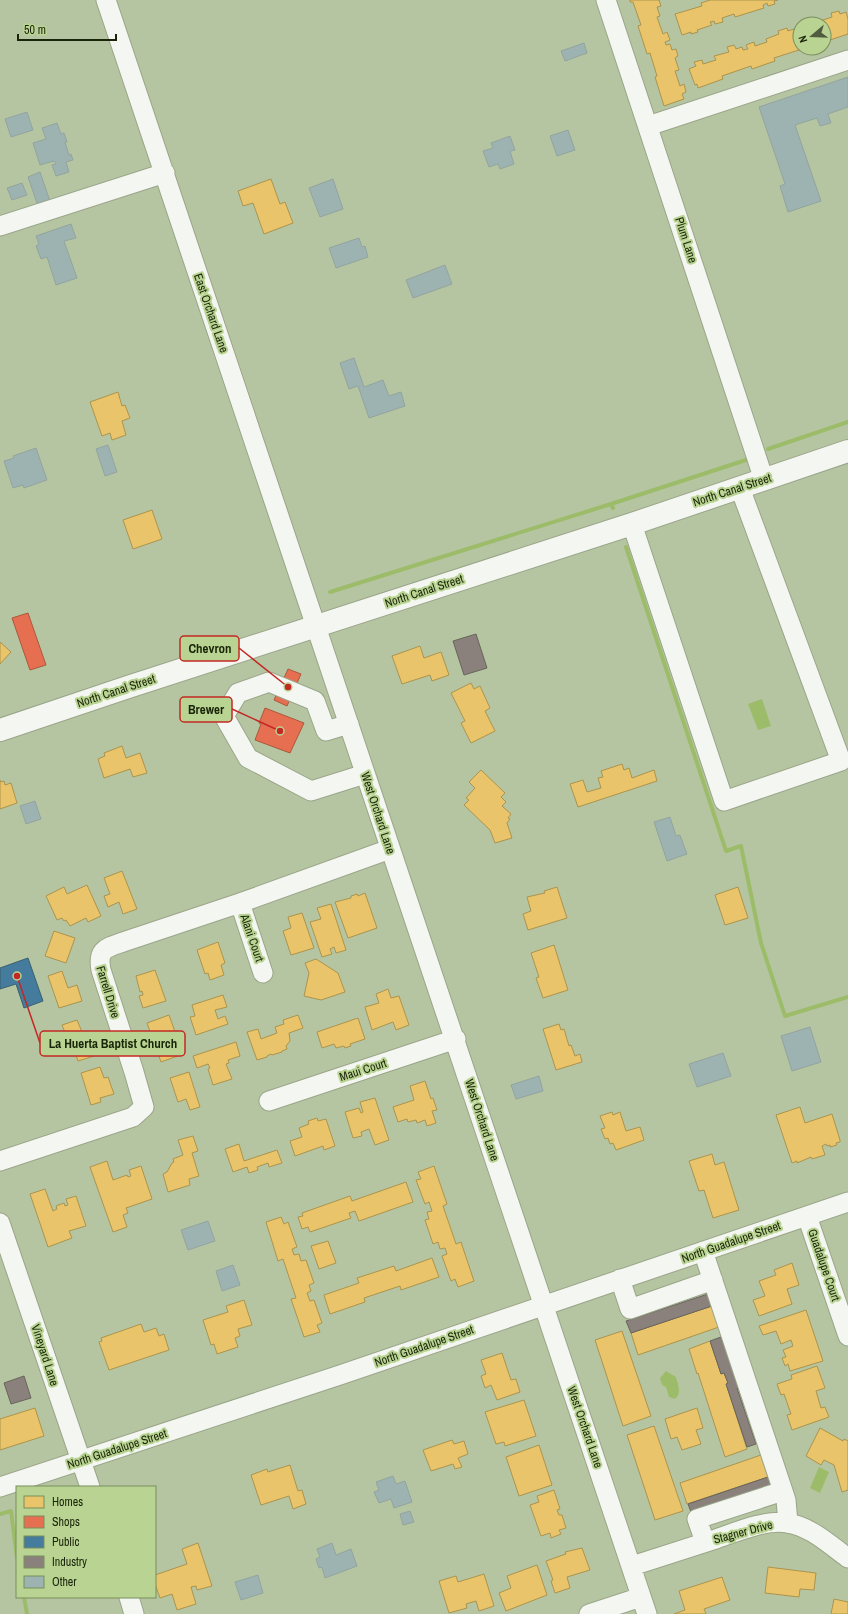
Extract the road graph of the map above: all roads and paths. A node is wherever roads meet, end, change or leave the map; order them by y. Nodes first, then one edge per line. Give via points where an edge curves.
1 (106, 0) edge
2 (606, 0) edge
3 (848, 60) edge
4 (648, 126) junction
5 (165, 173) junction
6 (0, 226) edge
7 (848, 451) edge
8 (764, 480) junction
9 (740, 488) junction
10 (632, 524) junction
11 (315, 626) junction
12 (348, 724) junction
13 (0, 730) edge
14 (365, 774) junction
15 (390, 850) junction
16 (240, 903) junction
17 (263, 972) dead end
18 (456, 1039) junction
19 (269, 1101) dead end
20 (0, 1161) edge
21 (848, 1202) edge
22 (807, 1216) junction
23 (0, 1223) edge
24 (703, 1251) junction
25 (620, 1279) junction
26 (713, 1280) junction
27 (544, 1305) junction
28 (848, 1336) edge
29 (81, 1461) junction
30 (90, 1486) edge
31 (0, 1487) edge
32 (783, 1491) junction
33 (788, 1523) junction
34 (705, 1542) junction
35 (848, 1558) edge
36 (632, 1566) junction
37 (129, 1598) edge
38 (644, 1606) edge
39 (134, 1614) edge
40 (589, 1614) edge

1 - 5 street, East Orchard Lane
2 - 4 street, Plum Lane
3 - 4 street
4 - 8 street, Plum Lane
5 - 6 street
5 - 11 street, East Orchard Lane
7 - 8 main road, North Canal Street
8 - 9 main road, North Canal Street
9 - 10 main road, North Canal Street
9 - 10 street via 841,761 724,801
10 - 11 main road, North Canal Street
11 - 12 street, West Orchard Lane
11 - 13 main road, North Canal Street
12 - 14 street, West Orchard Lane
12 - 14 street via 326,731 315,701 269,682 238,693 224,716 248,758 311,791
14 - 15 street, West Orchard Lane
15 - 16 street, Farrell Drive
15 - 18 street, West Orchard Lane
16 - 17 street, Alani Court
16 - 20 street, Farrell Drive via 108,948 100,956 107,993 144,1107 134,1117
18 - 19 street, Maui Court
18 - 27 street, West Orchard Lane
21 - 22 street, North Guadalupe Street
22 - 24 street, North Guadalupe Street
22 - 28 street, Guadalupe Court
23 - 29 street, Vineyard Lane
24 - 25 street, North Guadalupe Street
24 - 26 street
25 - 26 street via 630,1309
25 - 27 street, North Guadalupe Street
26 - 32 street
27 - 29 street, North Guadalupe Street
27 - 36 street, West Orchard Lane
29 - 30 street, Vineyard Lane
29 - 31 street, North Guadalupe Street
32 - 33 street
32 - 34 street via 697,1519
33 - 34 street, Stagner Drive via 758,1526
33 - 35 street, Stagner Drive via 806,1529
34 - 36 street, Stagner Drive
36 - 38 street, West Orchard Lane
37 - 39 street
38 - 40 street

